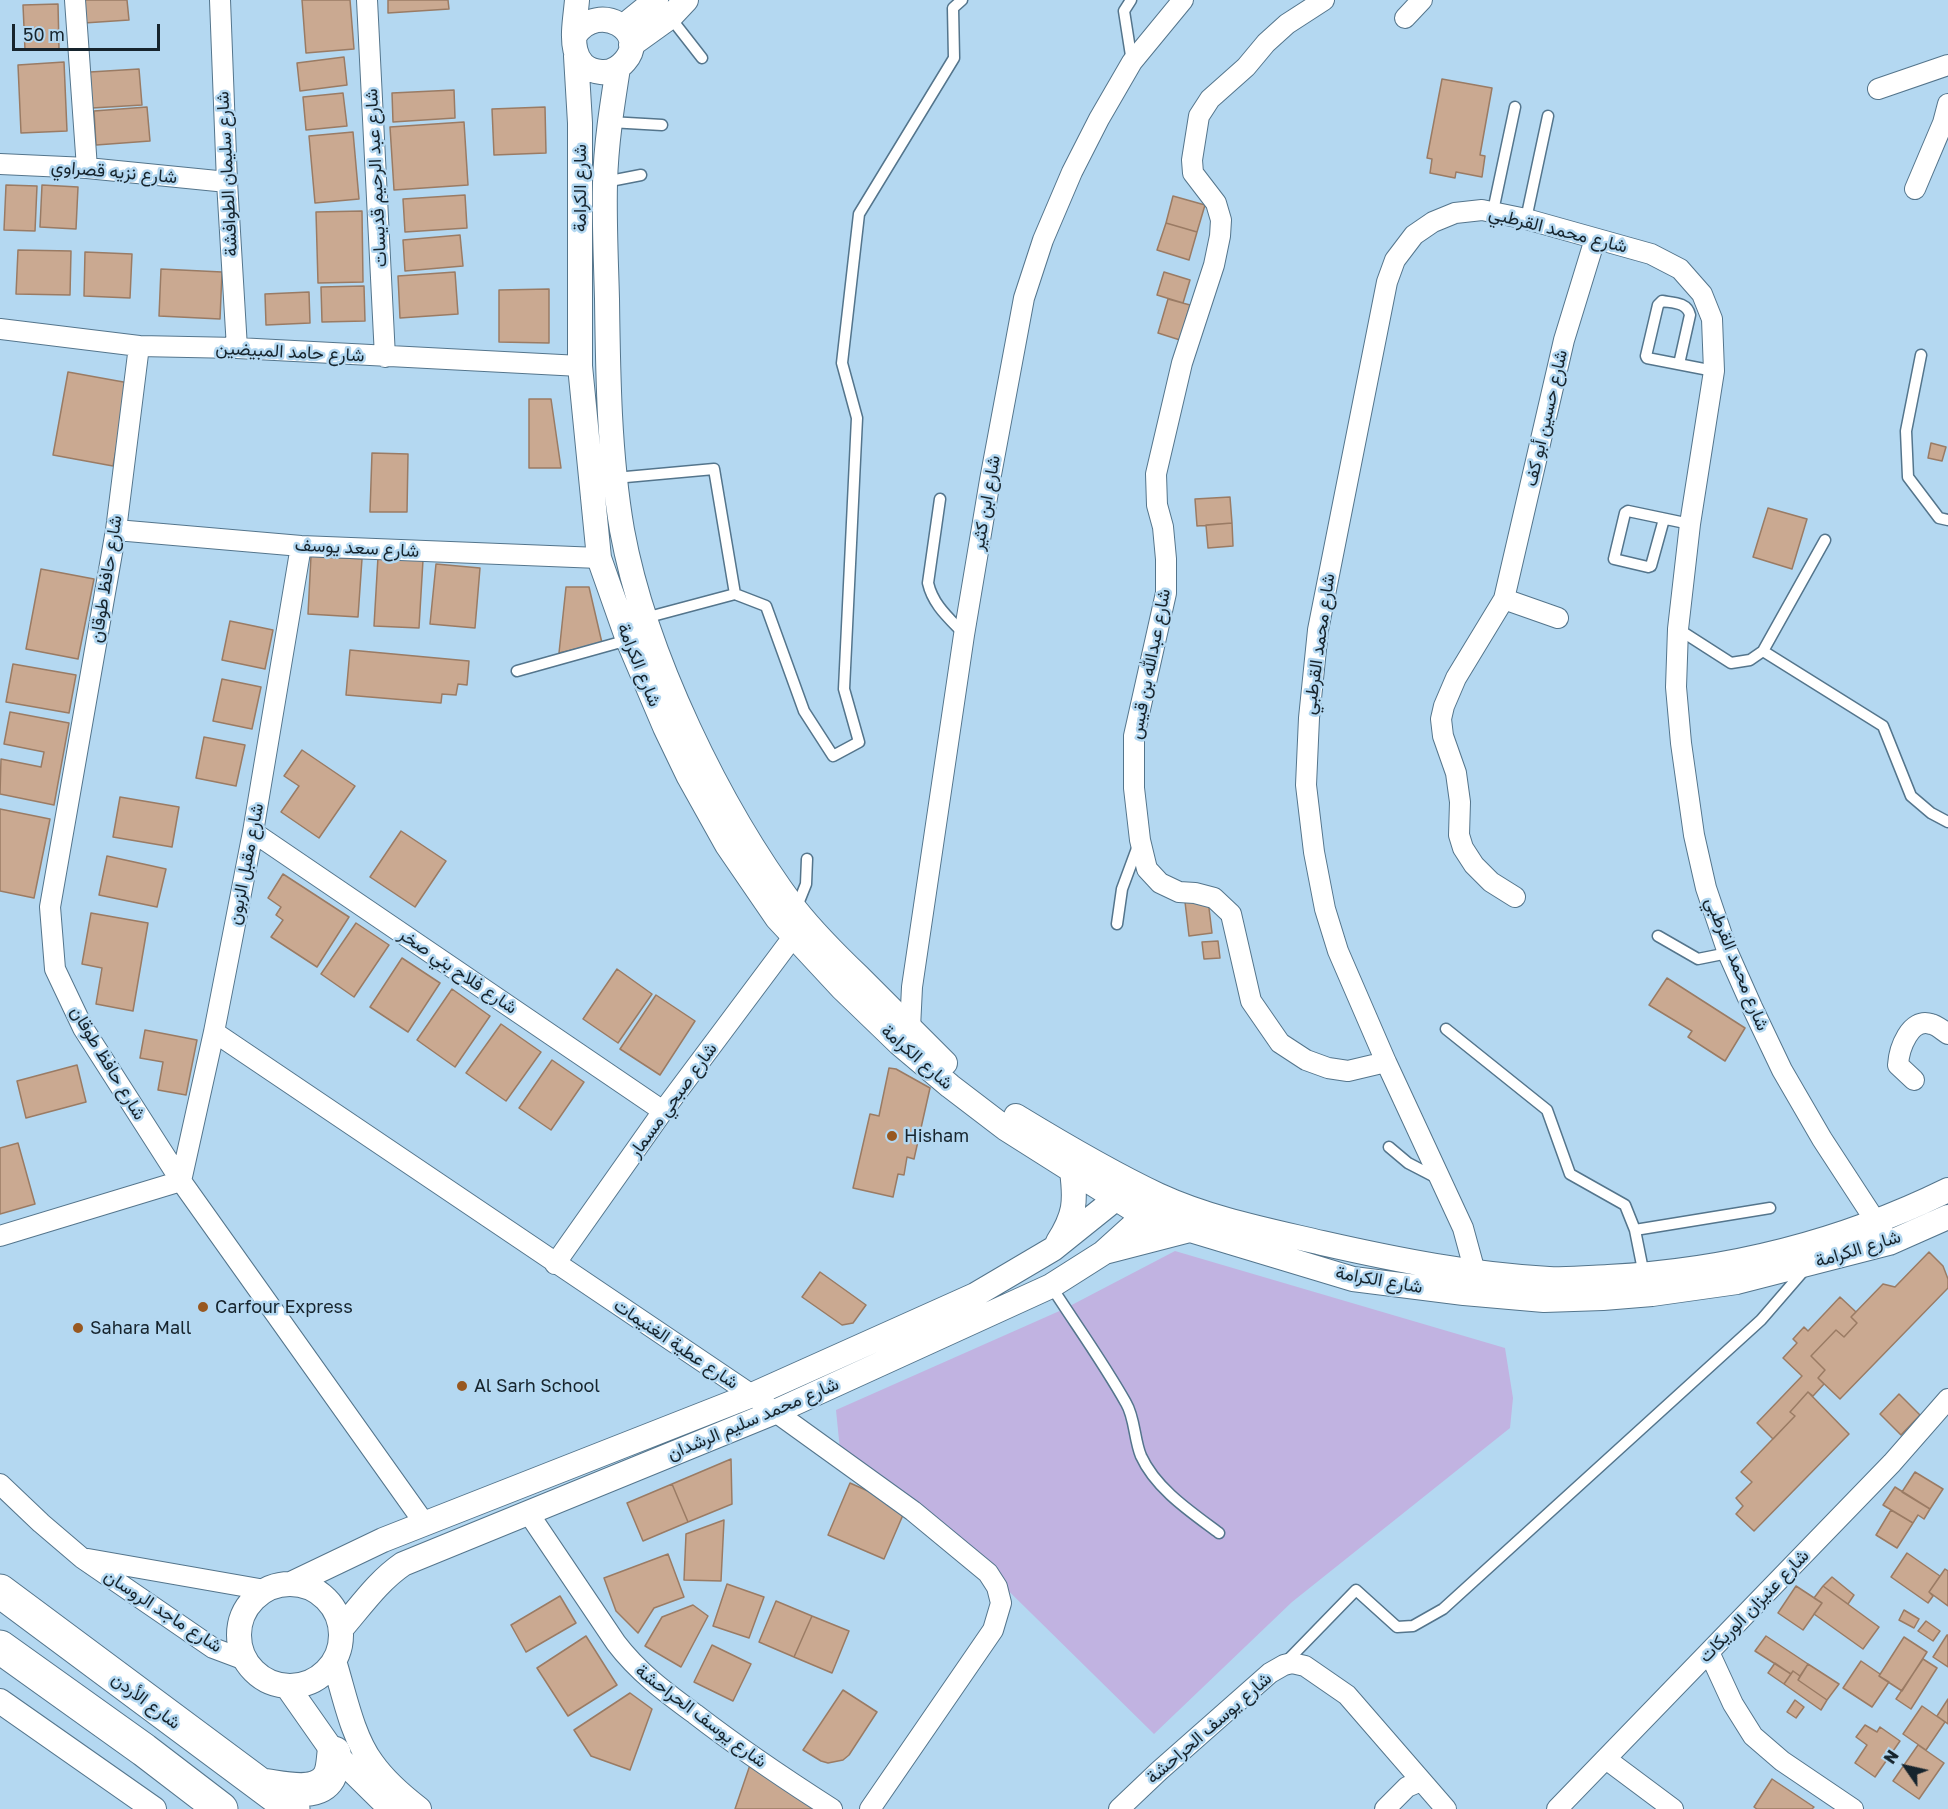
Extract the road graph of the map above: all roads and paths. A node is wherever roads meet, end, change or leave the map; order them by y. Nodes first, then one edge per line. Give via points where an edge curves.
1 (75, 0) edge
2 (220, 0) edge
3 (367, 0) edge
4 (576, 0) edge
5 (686, 0) edge
6 (962, 0) edge
7 (1131, 0) edge
8 (1183, 0) edge
9 (1324, 0) edge
10 (1422, 0) edge
11 (663, 9) edge
12 (1405, 18) dead end
13 (621, 22) edge
14 (575, 46) junction
15 (702, 58) dead end
16 (1132, 62) junction
17 (1948, 65) edge
18 (618, 68) junction
19 (1878, 89) dead end
20 (1948, 104) edge
21 (1515, 107) dead end
22 (1548, 116) dead end
23 (610, 122) junction
24 (662, 125) dead end
25 (0, 164) edge
26 (87, 168) junction
27 (641, 175) dead end
28 (227, 182) junction
29 (605, 183) junction
30 (1915, 189) dead end
31 (1493, 211) junction
32 (1526, 219) junction
33 (1595, 238) junction
34 (0, 329) edge
35 (139, 346) junction
36 (237, 348) junction
37 (1921, 355) dead end
38 (386, 357) junction
39 (1680, 364) junction
40 (580, 366) junction
41 (1714, 371) junction
42 (615, 478) junction
43 (940, 500) dead end
44 (1664, 519) junction
45 (1948, 520) edge
46 (1690, 524) junction
47 (116, 530) junction
48 (1825, 540) dead end
49 (301, 546) junction
50 (599, 558) junction
51 (735, 594) junction
52 (1504, 599) junction
53 (645, 618) junction
54 (1558, 618) dead end
55 (1677, 629) junction
56 (964, 634) junction
57 (627, 640) junction
58 (1763, 651) junction
59 (517, 672) dead end
60 (1948, 822) edge
61 (253, 832) junction
62 (1140, 840) junction
63 (807, 859) dead end
64 (1515, 897) dead end
65 (796, 910) junction
66 (1118, 924) dead end
67 (1658, 936) dead end
68 (793, 937) junction
69 (1728, 953) junction
70 (1446, 1029) dead end
71 (214, 1032) junction
72 (1948, 1034) edge
73 (905, 1035) junction
74 (1386, 1062) junction
75 (1914, 1080) dead end
76 (663, 1111) junction
77 (1389, 1147) dead end
78 (1072, 1171) junction
79 (181, 1181) junction
80 (1443, 1181) junction
81 (1948, 1190) edge
82 (1127, 1191) junction
83 (1159, 1195) junction
84 (1770, 1208) dead end
85 (1144, 1216) junction
86 (1948, 1216) edge
87 (1878, 1221) junction
88 (1190, 1230) junction
89 (1635, 1230) junction
90 (0, 1236) edge
91 (1889, 1242) junction
92 (1053, 1249) junction
93 (1103, 1253) junction
94 (555, 1264) junction
95 (1809, 1265) junction
96 (1475, 1272) junction
97 (1644, 1275) junction
98 (1051, 1286) junction
99 (752, 1395) junction
100 (1948, 1399) edge
101 (775, 1412) junction
102 (0, 1484) edge
103 (529, 1514) junction
104 (425, 1524) junction
105 (1219, 1533) dead end
106 (82, 1558) junction
107 (293, 1583) junction
108 (265, 1590) junction
109 (0, 1591) edge
110 (341, 1629) junction
111 (0, 1647) edge
112 (1709, 1652) junction
113 (245, 1660) junction
114 (333, 1661) junction
115 (1284, 1665) junction
116 (287, 1686) junction
117 (0, 1701) edge
118 (334, 1754) junction
119 (1606, 1759) junction
120 (1421, 1781) junction
121 (260, 1785) junction
122 (154, 1809) edge
123 (221, 1809) edge
124 (293, 1809) edge
125 (391, 1809) edge
126 (419, 1809) edge
127 (832, 1809) edge
128 (870, 1809) edge
129 (1119, 1809) edge
130 (1384, 1809) edge
131 (1446, 1809) edge
132 (1557, 1809) edge
133 (1673, 1809) edge
134 (1854, 1809) edge

1 - 26 street
2 - 28 street, شارع سليمان الطوافشة
3 - 38 street, شارع عبد الرحيم قديسات
4 - 14 street, شارع الكرامة
5 - 11 street
6 - 51 lane via 953,8 954,58 859,214 842,363 857,418 844,689 859,741 833,756 804,711 766,606
7 - 16 lane via 1124,11
8 - 16 street, شارع ابن كثير
9 - 62 street, شارع عبدالله بن قيس via 1266,43 1210,99 1199,116 1193,173 1216,203 1220,236 1182,363 1156,474 1166,593 1134,736
10 - 12 street
11 - 13 street
11 - 15 lane
13 - 14 street via 602,14 590,17 580,24
13 - 18 street via 628,58
14 - 18 street via 583,65 593,71
14 - 40 street, شارع الكرامة via 580,123
16 - 56 street, شارع ابن كثير via 1072,172 1024,298
17 - 19 street
18 - 23 street, شارع الكرامة
20 - 30 street
21 - 31 lane
22 - 32 lane
23 - 24 lane
23 - 29 street, شارع الكرامة
25 - 26 street, شارع نزيه قصراوي
26 - 28 street, شارع نزيه قصراوي
27 - 29 lane
28 - 36 street, شارع سليمان الطوافشة
29 - 42 street, شارع الكرامة via 608,376
31 - 32 street, شارع محمد القرطبي
31 - 74 street, شارع محمد القرطبي via 1455,213 1433,222 1414,235 1395,260 1384,294 1317,630 1306,785 1314,852 1338,951
32 - 33 street, شارع محمد القرطبي
33 - 41 street, شارع محمد القرطبي via 1651,254 1680,269 1702,294 1712,319
33 - 52 street, شارع حسين أبو كف via 1564,340
34 - 35 street, شارع حامد المبيضين
35 - 36 street, شارع حامد المبيضين
35 - 47 street, شارع حافظ طوقان
36 - 38 street, شارع حامد المبيضين
37 - 45 lane via 1906,431 1908,477 1939,518
38 - 40 street, شارع حامد المبيضين
39 - 39 lane via 1646,356 1662,301 1689,308
39 - 41 lane
40 - 50 street, شارع الكرامة
41 - 46 street, شارع محمد القرطبي
42 - 51 lane via 714,469
42 - 53 street, شارع الكرامة via 626,549
43 - 56 lane via 928,583 936,604
44 - 44 lane via 1625,513 1614,559 1651,566
44 - 46 lane
46 - 55 street, شارع محمد القرطبي
47 - 49 street, شارع سعد يوسف
47 - 79 street, شارع حافظ طوقان via 50,907 51,938 55,969 83,1029
48 - 58 lane
49 - 50 street, شارع سعد يوسف
49 - 61 street, شارع مقبل الزبون
50 - 57 street, شارع الكرامة
51 - 53 lane
52 - 54 street
52 - 64 street, شارع حسين أبو كف via 1456,678 1441,719 1456,773 1463,848 1491,882
53 - 65 street, شارع الكرامة via 676,699 712,774 746,835
55 - 58 lane via 1731,663 1749,660
55 - 69 street, شارع محمد القرطبي via 1676,687 1694,836
56 - 73 street, شارع ابن كثير
57 - 59 lane
57 - 68 street, شارع الكرامة via 689,777 727,844
58 - 60 lane via 1883,726 1911,796
61 - 71 street, شارع مقبل الزبون
61 - 76 street, شارع فلاح بني صخر
62 - 66 lane via 1122,890
62 - 74 street, شارع عبدالله بن قيس via 1147,869 1160,883 1179,892 1214,898 1231,914 1251,1001 1280,1043 1306,1060 1328,1068 1348,1071
63 - 65 lane via 806,884
65 - 73 street, شارع الكرامة
67 - 69 lane via 1698,959
68 - 73 street, شارع الكرامة via 842,988
68 - 76 street, شارع صبحي مسمار
69 - 87 street, شارع محمد القرطبي via 1782,1070
70 - 89 lane via 1546,1110 1569,1174 1625,1205
71 - 79 street, شارع مقبل الزبون
71 - 94 street, شارع عطية الغنيمات
72 - 75 street via 1930,1023 1913,1027 1898,1065
73 - 78 street, شارع الكرامة via 950,1086
73 - 82 street, شارع الكرامة via 1002,1108 1085,1156
74 - 80 street, شارع محمد القرطبي
76 - 94 street, شارع صبحي مسمار
77 - 80 lane via 1408,1163
78 - 82 street, شارع الكرامة
78 - 92 street via 1074,1211
79 - 90 street
79 - 104 street, شارع حافظ طوقان
80 - 96 street, شارع محمد القرطبي via 1463,1228
81 - 87 street, شارع الكرامة
82 - 83 street, شارع الكرامة
82 - 85 street, شارع الكرامة
82 - 92 street, شارع محمد سليم الرشدان
83 - 85 street, شارع محمد سليم الرشدان
83 - 96 street, شارع الكرامة via 1242,1225 1355,1251
84 - 89 lane
85 - 88 street, شارع الكرامة
85 - 93 street, شارع محمد سليم الرشدان
86 - 91 street, شارع الكرامة
87 - 91 street, شارع محمد القرطبي
87 - 97 street, شارع الكرامة via 1816,1243 1742,1260
88 - 93 street
88 - 95 street, شارع الكرامة via 1353,1279 1544,1300 1652,1294 1737,1282
89 - 97 lane
91 - 95 street, شارع الكرامة
92 - 99 street, شارع محمد سليم الرشدان via 975,1295
93 - 98 street, شارع محمد سليم الرشدان
94 - 99 street, شارع عطية الغنيمات
95 - 115 lane via 1761,1320 1443,1609 1413,1626 1397,1627 1356,1590
96 - 97 street, شارع الكرامة via 1552,1280
98 - 101 street, شارع محمد سليم الرشدان
98 - 105 lane via 1129,1408 1141,1456 1155,1478
99 - 101 street, شارع عطية الغنيمات
99 - 104 street, شارع محمد سليم الرشدان
100 - 112 street, شارع عنيزان الوريكات via 1892,1464
101 - 103 street, شارع محمد سليم الرشدان
101 - 128 street, شارع عطية الغنيمات via 913,1511 988,1573 1001,1603 993,1630
102 - 106 street, شارع ماجد الروسان
103 - 110 street, شارع محمد سليم الرشدان via 403,1564 383,1580
103 - 127 street, شارع يوسف الحراحشة via 631,1663 745,1753
104 - 107 street, شارع محمد سليم الرشدان
106 - 108 street, شارع ماجد الروسان
106 - 113 street, شارع ماجد الروسان via 213,1648
107 - 108 street
107 - 110 street via 310,1587 325,1597 336,1612
108 - 113 street via 243,1613 239,1629
109 - 121 highway, شارع الأردن
110 - 114 street via 340,1646
111 - 123 highway
112 - 119 street, شارع عنيزان الوريكات
112 - 134 street via 1753,1736 1782,1761
113 - 116 street via 270,1682
114 - 116 street via 321,1675
114 - 126 street via 356,1732 371,1762
115 - 120 street, شارع يوسف الحراحشة via 1292,1662 1305,1666 1347,1695
115 - 129 street, شارع يوسف الحراحشة via 1257,1684
116 - 118 street
117 - 122 street
118 - 121 highway via 329,1778 322,1785 302,1790
118 - 125 street
119 - 132 street, شارع عنيزان الوريكات
119 - 133 street
120 - 130 street via 1407,1787
120 - 131 street
121 - 124 highway, شارع الأردن

